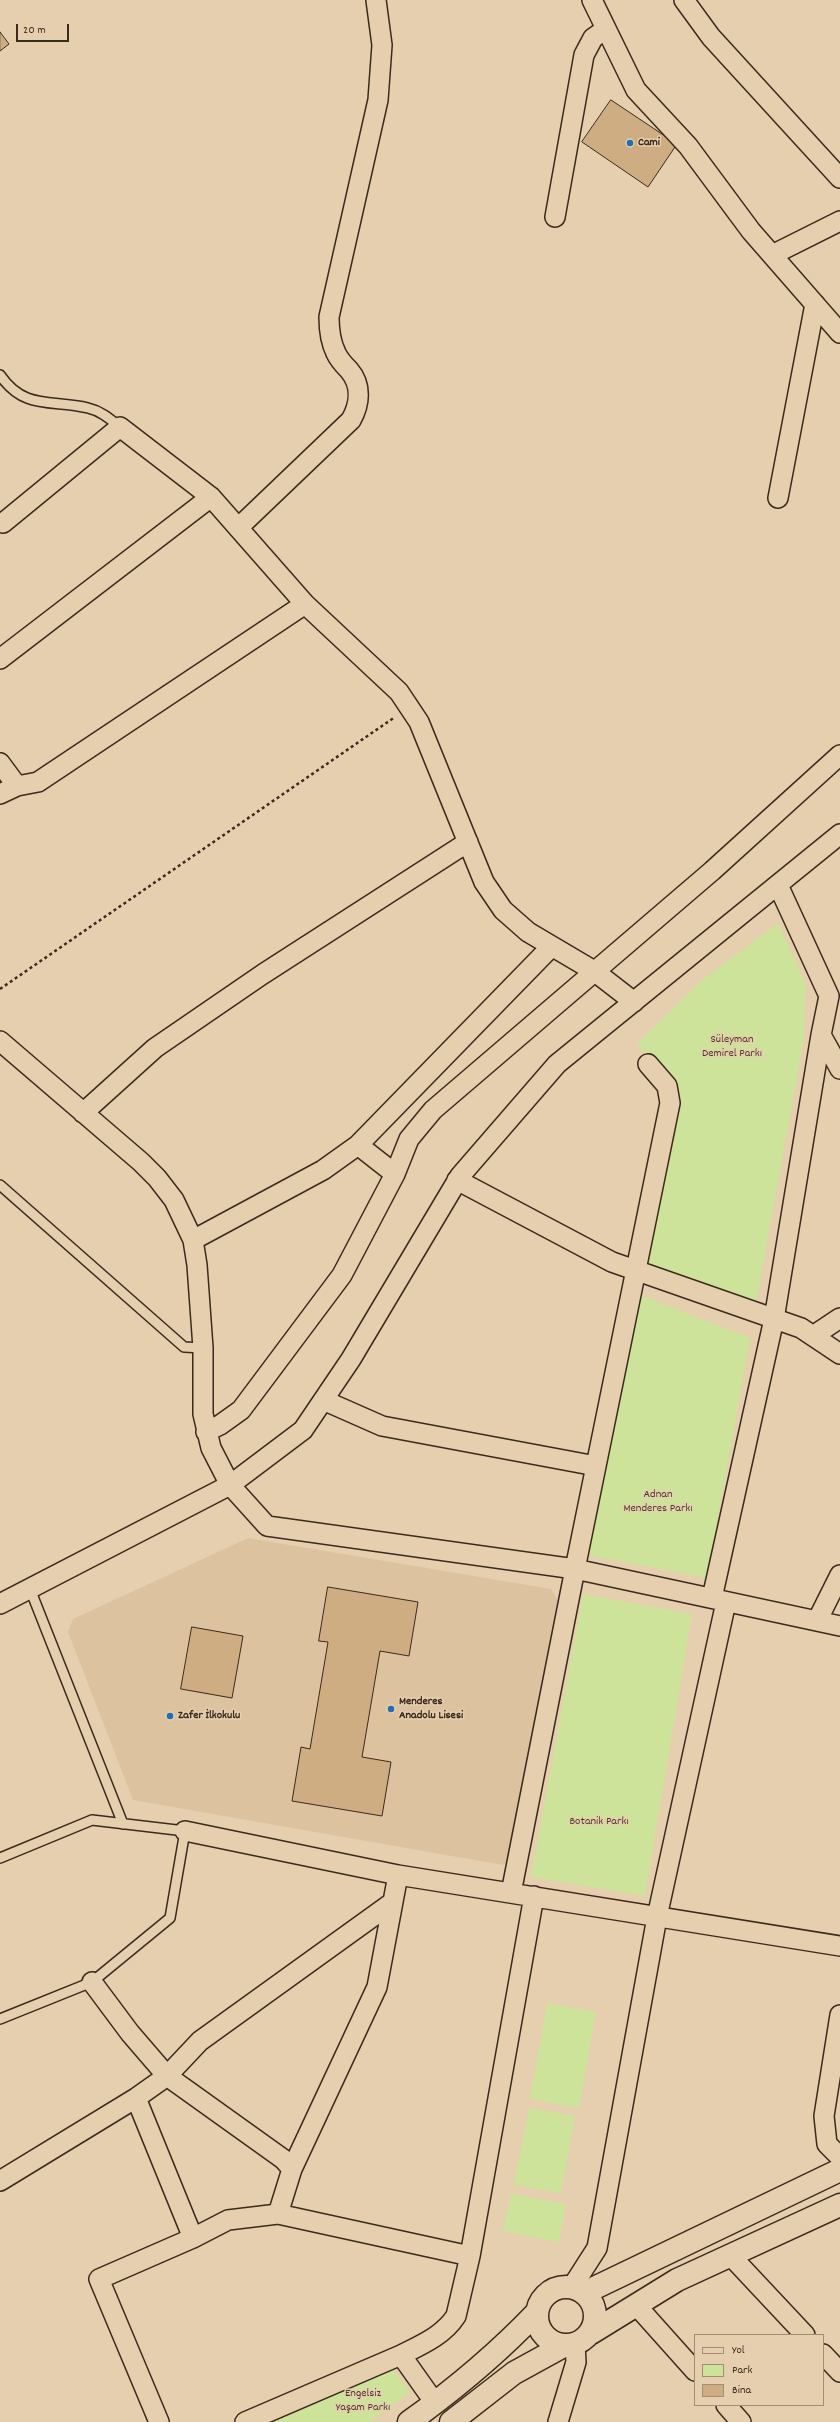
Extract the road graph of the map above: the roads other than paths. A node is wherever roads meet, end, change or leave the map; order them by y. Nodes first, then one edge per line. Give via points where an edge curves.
1 (376, 0) edge
2 (592, 0) edge
3 (684, 0) edge
4 (606, 29) junction
5 (840, 178) edge
6 (555, 217) dead end
7 (840, 221) edge
8 (772, 255) junction
9 (815, 304) junction
10 (840, 334) edge
11 (0, 375) edge
12 (120, 427) junction
13 (211, 497) junction
14 (778, 498) dead end
15 (1, 524) edge
16 (238, 528) junction
17 (305, 604) junction
18 (0, 659) edge
19 (840, 755) edge
20 (0, 763) edge
21 (8, 790) edge
22 (468, 842) junction
23 (837, 843) edge
24 (778, 885) junction
25 (551, 947) junction
26 (594, 971) junction
27 (634, 1002) junction
28 (821, 1035) junction
29 (0, 1041) edge
30 (648, 1064) dead end
31 (840, 1069) edge
32 (83, 1113) junction
33 (358, 1145) junction
34 (395, 1174) junction
35 (457, 1180) junction
36 (0, 1186) edge
37 (193, 1240) junction
38 (636, 1270) junction
39 (840, 1318) edge
40 (774, 1319) junction
41 (813, 1336) junction
42 (203, 1348) junction
43 (840, 1354) edge
44 (323, 1400) junction
45 (206, 1432) junction
46 (596, 1466) junction
47 (230, 1485) junction
48 (576, 1569) junction
49 (840, 1575) edge
50 (30, 1589) junction
51 (719, 1600) junction
52 (0, 1604) edge
53 (817, 1621) junction
54 (840, 1626) edge
55 (123, 1824) junction
56 (184, 1831) junction
57 (0, 1858) edge
58 (398, 1875) junction
59 (511, 1893) junction
60 (534, 1896) junction
61 (393, 1902) junction
62 (657, 1916) junction
63 (840, 1946) edge
64 (92, 1982) junction
65 (840, 2015) edge
66 (0, 2019) edge
67 (167, 2076) junction
68 (136, 2098) junction
69 (840, 2157) edge
70 (292, 2169) junction
71 (840, 2170) edge
72 (0, 2181) edge
73 (840, 2204) edge
74 (278, 2214) junction
75 (193, 2238) junction
76 (730, 2255) junction
77 (470, 2256) junction
78 (578, 2290) junction
79 (636, 2305) junction
80 (537, 2312) junction
81 (804, 2334) edge
82 (577, 2341) junction
83 (401, 2355) junction
84 (824, 2355) edge
85 (694, 2370) edge
86 (840, 2372) edge
87 (436, 2403) junction
88 (727, 2406) edge
89 (159, 2422) edge
90 (245, 2422) edge
91 (409, 2422) edge
92 (451, 2422) edge
93 (558, 2422) edge
94 (741, 2422) edge

1 - 16 street via 382,45 378,100 329,317 331,342 343,365 354,377 359,393 358,402 351,420
2 - 4 street
3 - 5 street via 711,37
4 - 6 street via 593,38 584,55
4 - 8 street via 636,90 688,146
7 - 8 street
8 - 9 street
9 - 10 street
9 - 14 street
11 - 12 lane via 9,387 31,401 88,408 102,413
12 - 13 street
12 - 15 street
13 - 16 street
13 - 18 street
16 - 17 street
17 - 21 street via 38,782
17 - 22 street via 387,679 410,706 419,722
19 - 26 street via 712,871
20 - 21 street
22 - 25 street via 492,896 516,922
22 - 32 street via 263,974 155,1048
23 - 24 street
24 - 27 street
24 - 28 street via 829,996
25 - 26 street
25 - 33 street
26 - 27 street
26 - 34 street via 433,1110 409,1140
27 - 35 street via 558,1064
28 - 31 street
28 - 40 street
29 - 32 street
30 - 38 street via 667,1086 670,1103
32 - 37 street via 158,1178 174,1200
33 - 34 street
33 - 37 street via 323,1170
34 - 45 street via 342,1275 241,1410
35 - 38 street via 612,1262
35 - 44 street via 351,1359
36 - 42 lane via 184,1347
37 - 42 street
38 - 40 street
38 - 46 street
39 - 41 street
40 - 41 street via 801,1328
40 - 51 street
41 - 43 street
42 - 45 street via 202,1397
44 - 46 street via 382,1426
44 - 47 street via 303,1430
45 - 47 street via 211,1448
46 - 48 street
47 - 48 street via 267,1526
47 - 50 street
48 - 51 street
48 - 59 street
49 - 53 street
50 - 52 street
50 - 55 lane
51 - 53 street
51 - 62 street
53 - 54 street
55 - 56 lane
55 - 57 lane via 92,1820
56 - 58 street
56 - 64 lane via 170,1918
58 - 59 street
58 - 61 street
59 - 60 street
60 - 62 street
60 - 77 street
61 - 67 street via 200,2041
61 - 70 street via 377,1987
62 - 63 street
62 - 78 street via 597,2248
64 - 66 lane
64 - 67 street via 130,2033
65 - 69 street via 824,2116 827,2144
67 - 68 street
67 - 70 street
68 - 72 street
68 - 75 street
70 - 74 street
71 - 78 street
73 - 76 street
74 - 75 street via 228,2220
74 - 77 street
75 - 89 street via 99,2279
76 - 79 street via 677,2280
76 - 81 street
77 - 83 street via 456,2316 444,2331
78 - 80 street via 553,2289 540,2303
78 - 82 street via 594,2305 596,2314
79 - 82 street
79 - 85 street
80 - 82 street via 541,2331 547,2338
80 - 87 street via 511,2340
82 - 92 street via 514,2373
82 - 93 street via 576,2362
83 - 87 street
83 - 90 street
84 - 86 street
87 - 91 street
88 - 94 street

